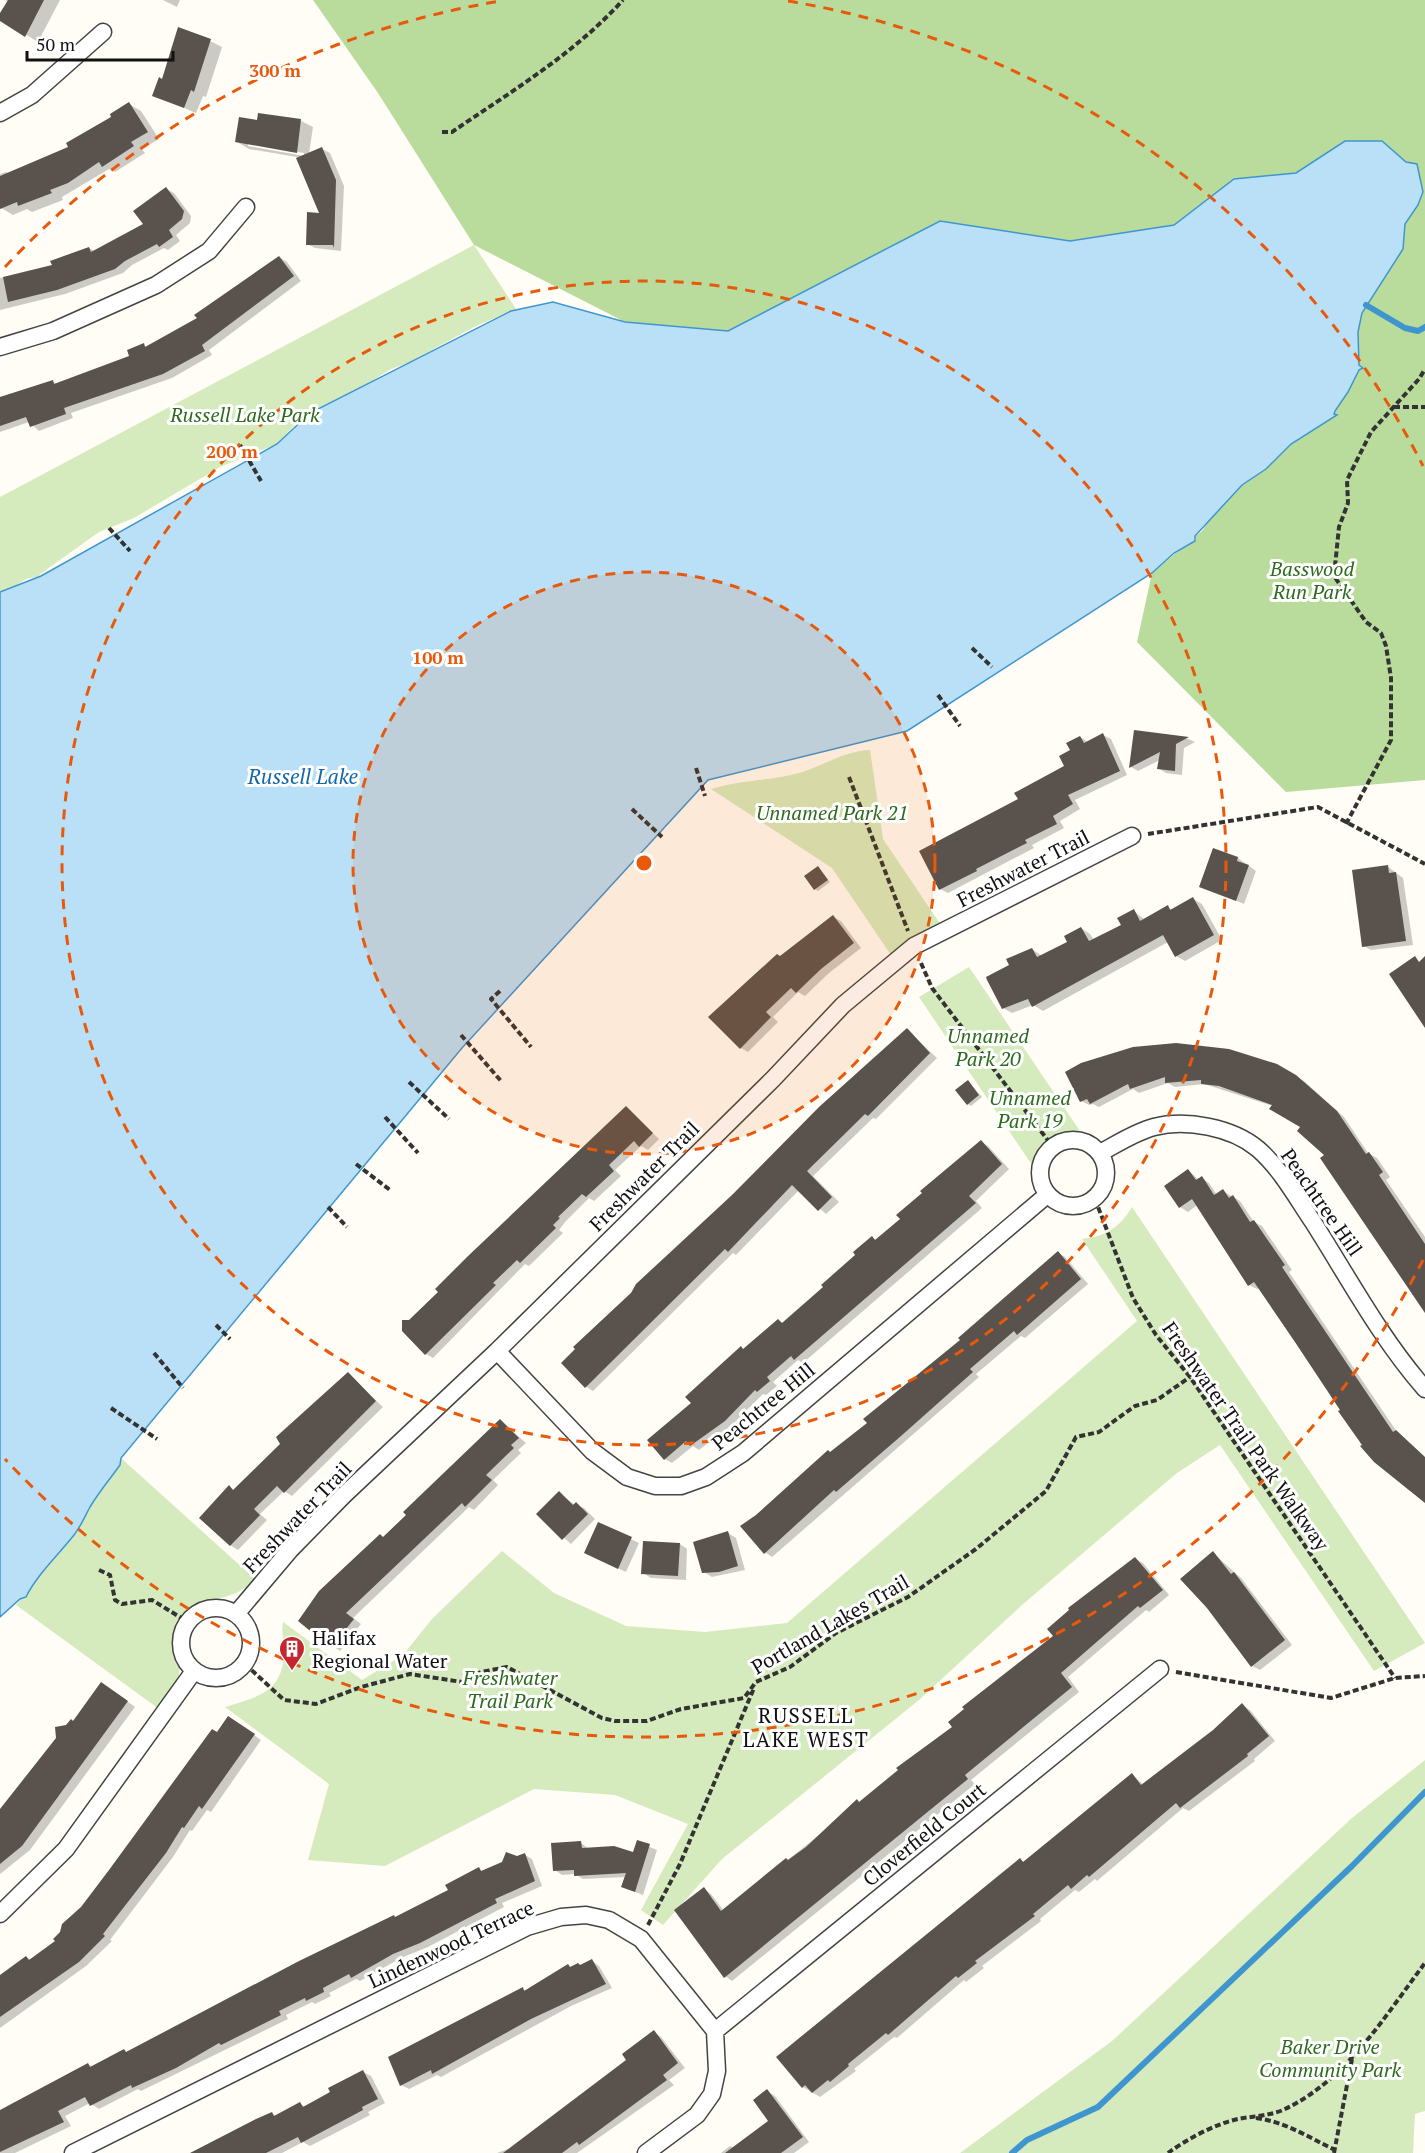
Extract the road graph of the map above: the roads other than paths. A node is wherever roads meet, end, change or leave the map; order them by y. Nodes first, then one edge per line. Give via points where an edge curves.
1 (103, 32) dead end
2 (0, 113) edge
3 (246, 207) dead end
4 (0, 347) edge
5 (1132, 836) road end
6 (1100, 1153) junction
7 (1047, 1195) junction
8 (497, 1351) junction
9 (1425, 1389) edge
10 (236, 1614) junction
11 (1160, 1669) road end
12 (194, 1671) junction
13 (0, 1914) edge
14 (715, 2031) junction
15 (73, 2153) edge
16 (646, 2153) edge

1 - 2 street via 32,95
3 - 4 street via 209,251 156,285 53,331
5 - 8 street, Freshwater Trail via 914,946 843,1005
6 - 7 street via 1107,1175 1095,1199 1078,1207 1066,1207
6 - 7 street via 1072,1140 1053,1147 1045,1154 1039,1175
6 - 9 street, Peachtree Hill via 1139,1132 1179,1125 1233,1134 1257,1148 1288,1185
7 - 8 street, Peachtree Hill via 743,1453 706,1477 681,1486 641,1483 602,1460
8 - 10 street, Freshwater Trail via 344,1495 290,1550
10 - 12 street via 213,1608 188,1622 181,1639 182,1651
10 - 12 street via 244,1622 252,1643 245,1664 236,1672 215,1678
11 - 14 street, Cloverfield Court
12 - 13 street via 66,1849
14 - 15 street, Lindenwood Terrace via 641,1939 609,1920 586,1915 561,1917 527,1927
14 - 16 street via 717,2071 712,2094 697,2115

